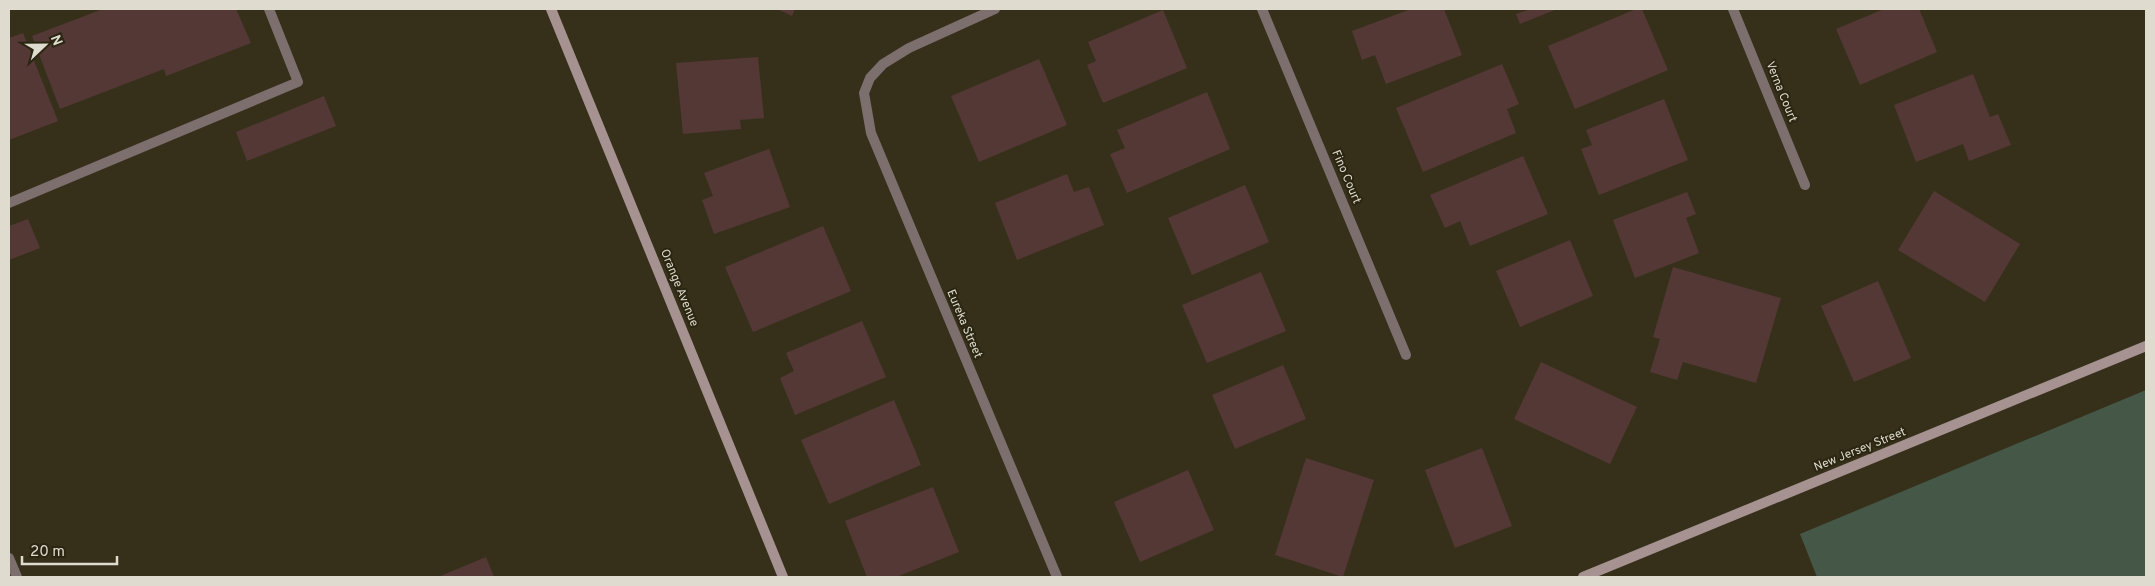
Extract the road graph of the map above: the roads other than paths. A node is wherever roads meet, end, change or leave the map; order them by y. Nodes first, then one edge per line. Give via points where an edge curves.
1 (270, 9) edge
2 (552, 9) edge
3 (994, 9) edge
4 (1262, 9) edge
5 (1733, 9) edge
6 (1805, 184) dead end
7 (9, 203) edge
8 (2146, 346) edge
9 (1406, 355) dead end
10 (9, 558) edge
11 (17, 577) edge
12 (783, 577) edge
13 (1057, 577) edge
14 (1583, 577) edge

1 - 7 street via 298,82
2 - 12 street, Orange Avenue
3 - 13 street, Eureka Street via 909,48 883,64 870,78 864,93 871,133
4 - 9 street, Fino Court
5 - 6 street, Verna Court
8 - 14 street, New Jersey Street
10 - 11 street

